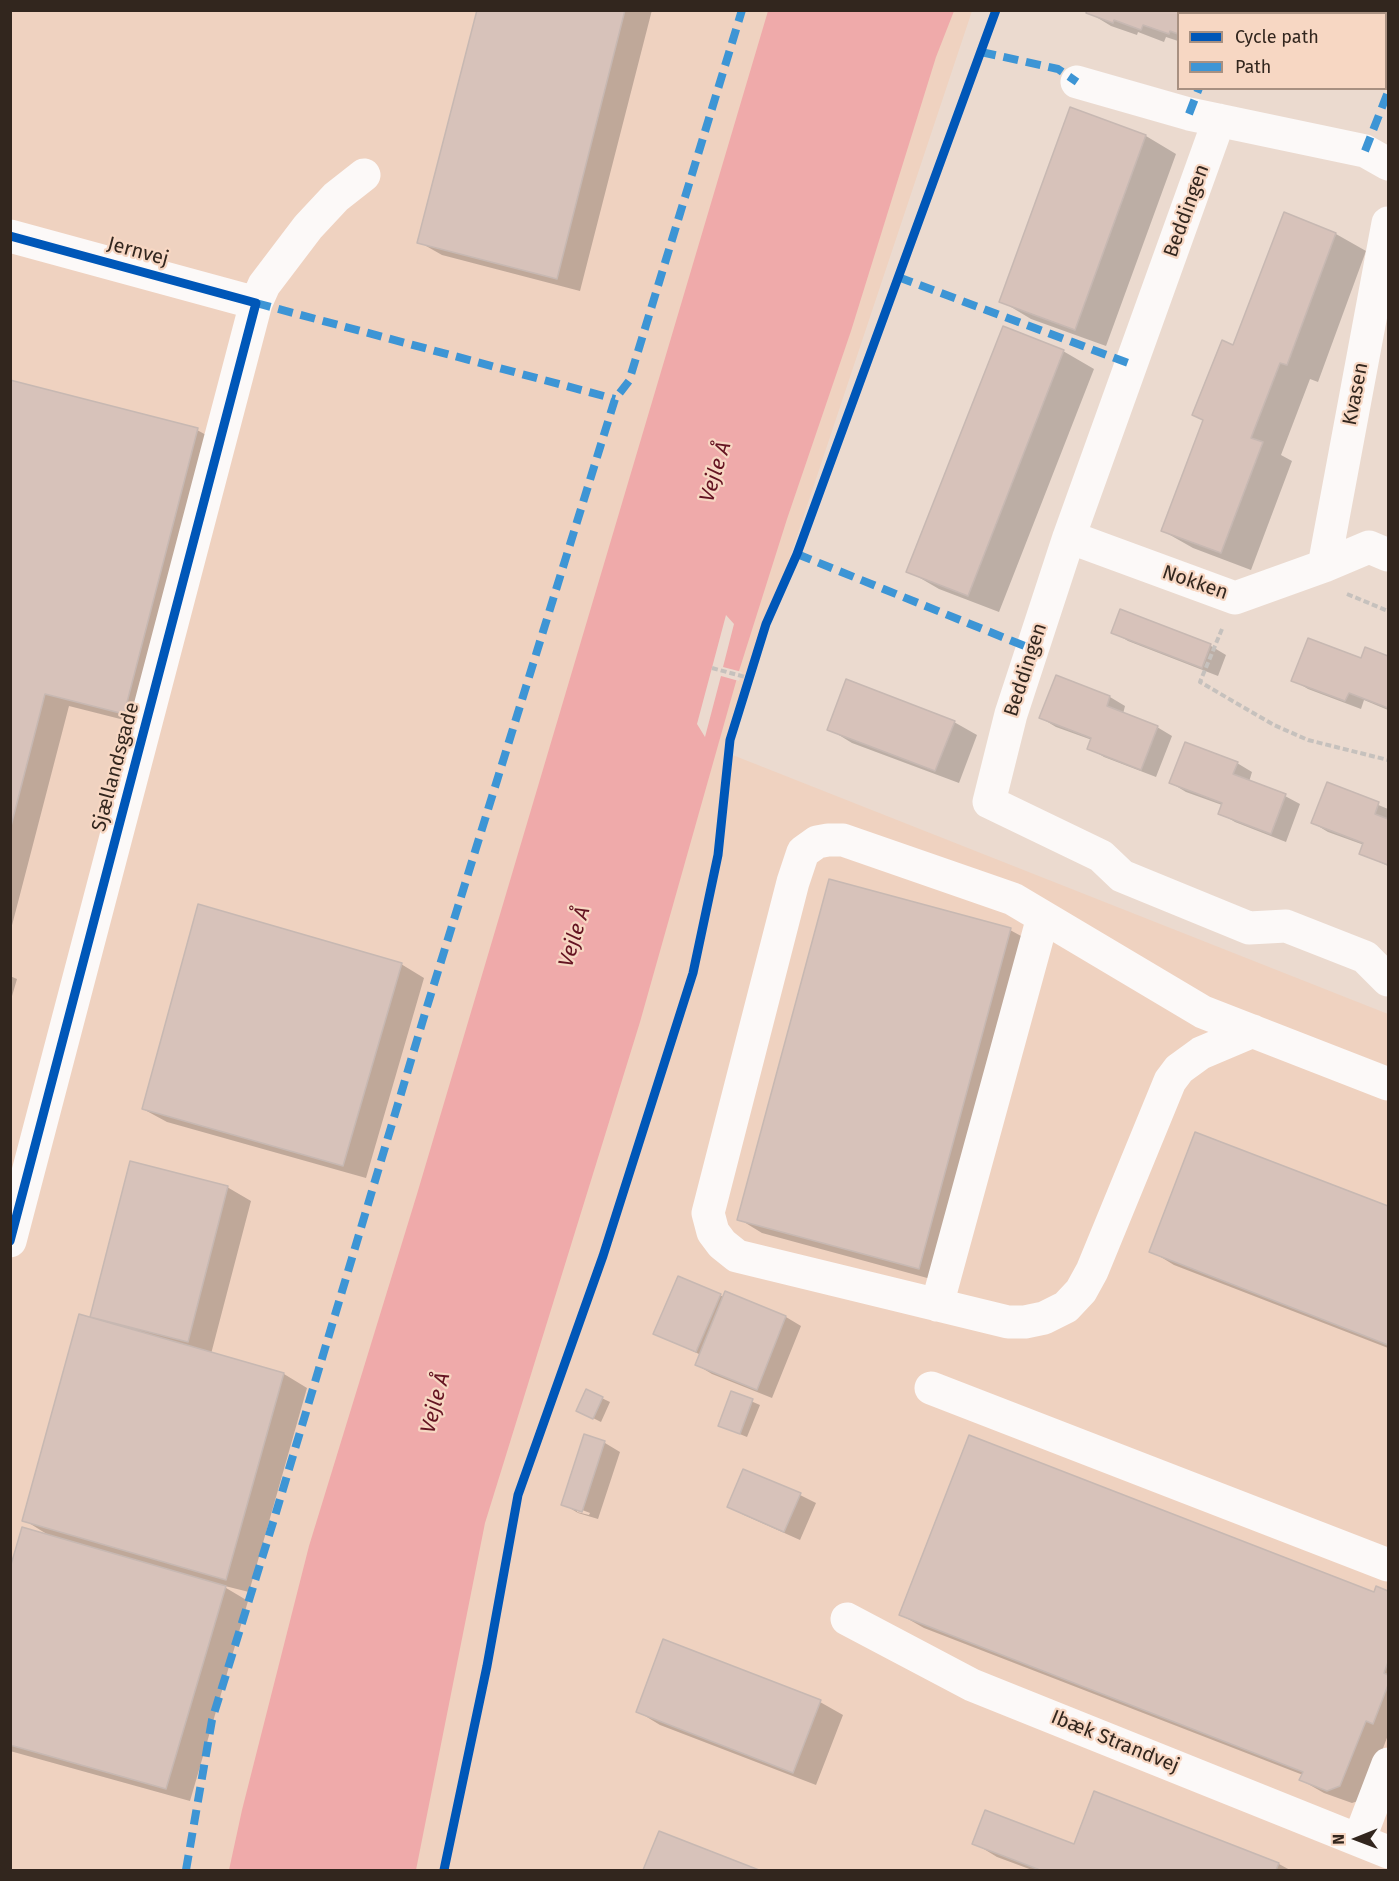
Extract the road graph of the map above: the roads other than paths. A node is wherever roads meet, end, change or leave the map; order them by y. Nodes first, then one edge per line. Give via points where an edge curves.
1 (1077, 82) dead end
2 (1220, 120) junction
3 (1389, 164) edge
4 (364, 175) dead end
5 (1389, 223) edge
6 (10, 236) edge
7 (256, 303) junction
8 (1069, 537) junction
9 (1389, 555) edge
10 (1324, 566) junction
11 (1043, 917) junction
12 (1389, 980) edge
13 (1253, 1031) junction
14 (1389, 1084) edge
15 (11, 1234) edge
16 (937, 1305) junction
17 (931, 1388) dead end
18 (1389, 1565) edge
19 (847, 1619) dead end
20 (1389, 1764) edge
21 (1359, 1840) junction
22 (1389, 1852) edge

1 - 2 street
2 - 3 street via 1365,151
2 - 8 street, Beddingen
4 - 7 street, Sjællandsgade via 308,227 264,285
5 - 10 street, Kvasen
6 - 7 street, Jernvej
7 - 15 street, Sjællandsgade
8 - 10 street, Nokken via 1235,598
8 - 12 street, Beddingen via 1011,714 988,802 1101,856 1122,876 1249,928 1286,926 1365,957
9 - 10 street, Nokken via 1369,547
11 - 13 street via 1203,1012
11 - 16 street
11 - 16 street via 1013,899 843,840 817,842 803,852 793,882 708,1213 713,1232 737,1256
13 - 14 street
13 - 16 street via 1201,1053 1170,1081 1092,1271 1082,1291 1066,1307 1044,1318 1008,1322
17 - 18 street
19 - 21 street, Ibæk Strandvej via 972,1685
20 - 21 street
21 - 22 street, Ibæk Strandvej

